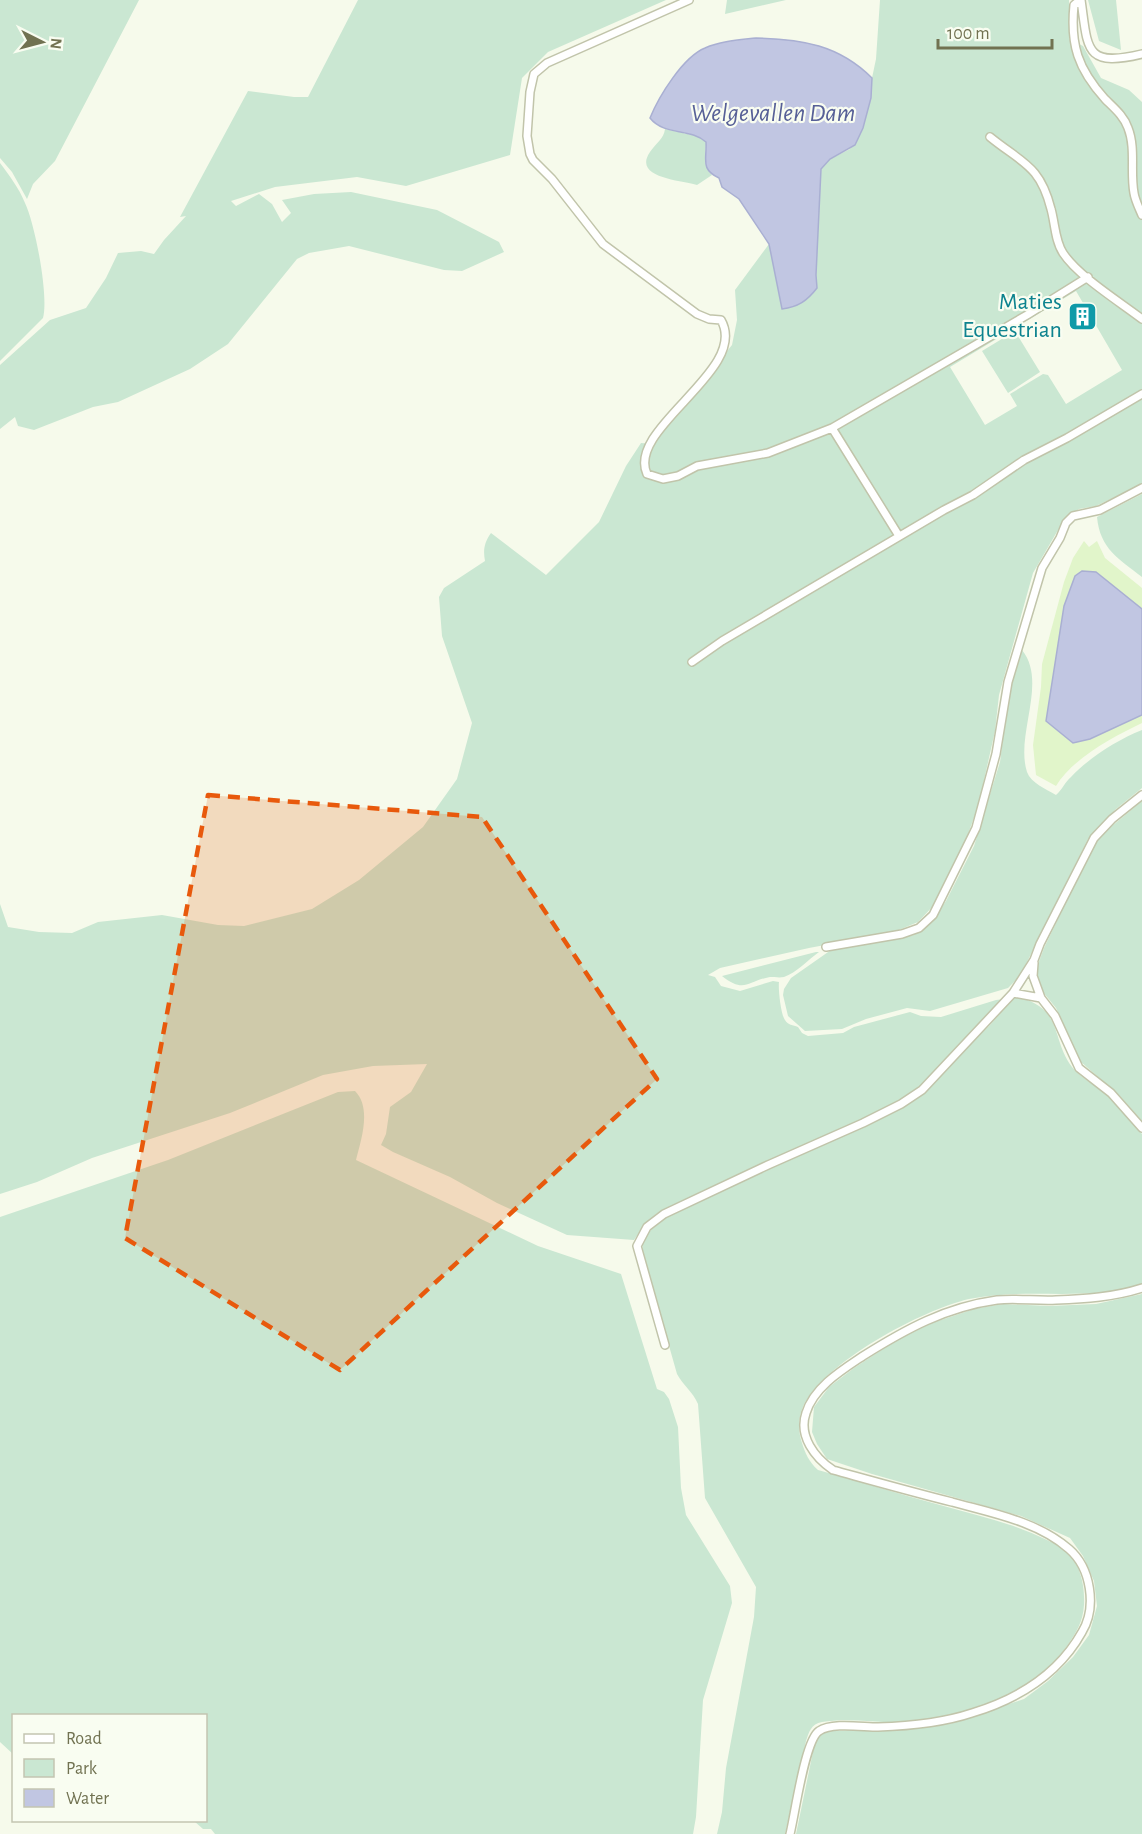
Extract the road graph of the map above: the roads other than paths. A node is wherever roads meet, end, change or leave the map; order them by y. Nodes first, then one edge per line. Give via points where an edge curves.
1 (689, 0) edge
2 (1081, 0) edge
3 (1142, 54) edge
4 (990, 137) dead end
5 (1142, 215) edge
6 (1088, 277) junction
7 (1142, 319) edge
8 (1142, 394) edge
9 (832, 428) junction
10 (1142, 488) edge
11 (899, 536) junction
12 (692, 662) dead end
13 (1142, 795) edge
14 (826, 947) dead end
15 (1034, 960) junction
16 (1013, 993) junction
17 (1041, 998) junction
18 (1142, 1128) edge
19 (1142, 1288) edge
20 (665, 1345) dead end
21 (790, 1834) edge

1 - 9 street via 540,68 534,74 530,92 530,154 609,250 697,314 722,320 725,327 727,337 717,363 651,444 645,456 647,474 663,479 678,476 697,466 768,453
2 - 3 street via 1085,33 1094,53 1116,60
2 - 5 street via 1074,5 1072,35 1076,53 1091,83 1124,119 1129,130 1134,194
4 - 6 street via 1022,159 1042,181 1063,253
6 - 7 street
6 - 9 street
8 - 11 street
9 - 11 street
10 - 14 street via 1100,510 1073,516 1041,568 1008,682 996,754 976,828 933,915 918,928 902,934
11 - 12 street
13 - 15 street via 1094,838
15 - 16 street
15 - 17 street via 1033,976
16 - 17 street
16 - 20 street via 937,1075 901,1104 664,1214 648,1227 637,1246
17 - 18 street via 1055,1016 1079,1068 1111,1093
19 - 21 street via 1100,1298 999,1300 938,1315 907,1329 843,1369 808,1407 806,1435 821,1462 834,1470 1022,1522 1048,1534 1081,1563 1091,1600 1084,1630 1072,1648 1050,1672 1019,1695 936,1722 829,1727 819,1731 807,1754

